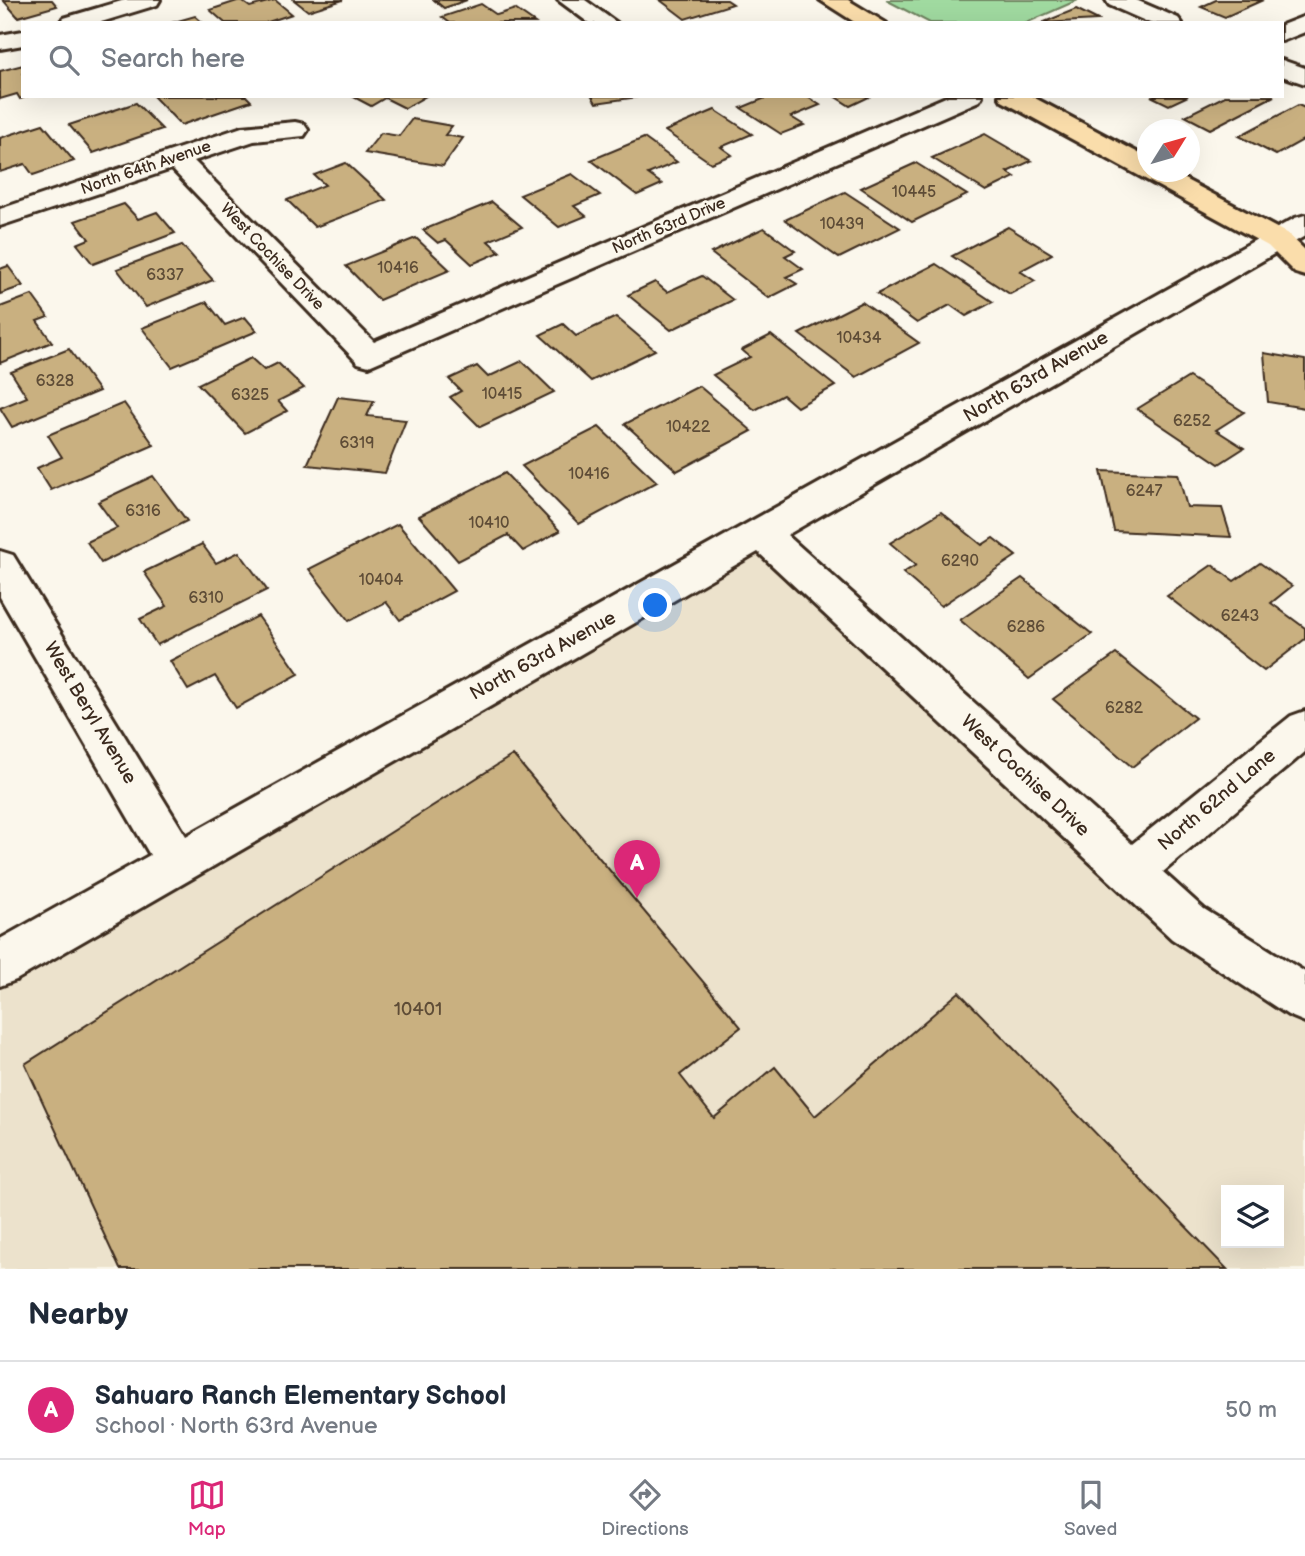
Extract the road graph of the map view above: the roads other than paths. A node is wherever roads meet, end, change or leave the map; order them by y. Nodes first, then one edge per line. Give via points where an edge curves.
1 (149, 0) edge
2 (569, 0) edge
3 (831, 0) edge
4 (1117, 0) edge
5 (79, 21) edge
6 (602, 21) edge
7 (870, 21) edge
8 (1165, 21) edge
9 (1305, 23) edge
10 (1284, 33) edge
11 (21, 38) edge
12 (0, 43) edge
13 (1284, 68) edge
14 (1305, 76) edge
15 (965, 98) edge
16 (1015, 98) edge
17 (295, 130) dead end
18 (176, 158) junction
19 (1137, 164) edge
20 (1172, 182) edge
21 (0, 218) edge
22 (1305, 223) edge
23 (1291, 242) edge
24 (1305, 267) edge
25 (369, 356) joint
26 (761, 533) junction
27 (0, 565) edge
28 (1305, 728) edge
29 (178, 862) junction
30 (1129, 873) junction
31 (0, 964) edge
32 (1305, 999) edge

1 - 5 street
2 - 6 street
3 - 7 main road
4 - 8 street
9 - 10 street
11 - 12 street
13 - 14 street
15 - 25 street, North 63rd Drive
16 - 19 main road
17 - 18 street, North 64th Avenue via 251,133
18 - 21 street, North 64th Avenue
18 - 25 street, West Cochise Drive
20 - 23 main road
22 - 23 street, North 63rd Avenue
23 - 24 main road
23 - 26 street, North 63rd Avenue
26 - 29 street, North 63rd Avenue
26 - 30 street, West Cochise Drive
27 - 29 street, West Beryl Avenue
28 - 30 street, North 62nd Lane
29 - 31 street, North 63rd Avenue
30 - 32 street, West Cochise Drive via 1188,924

